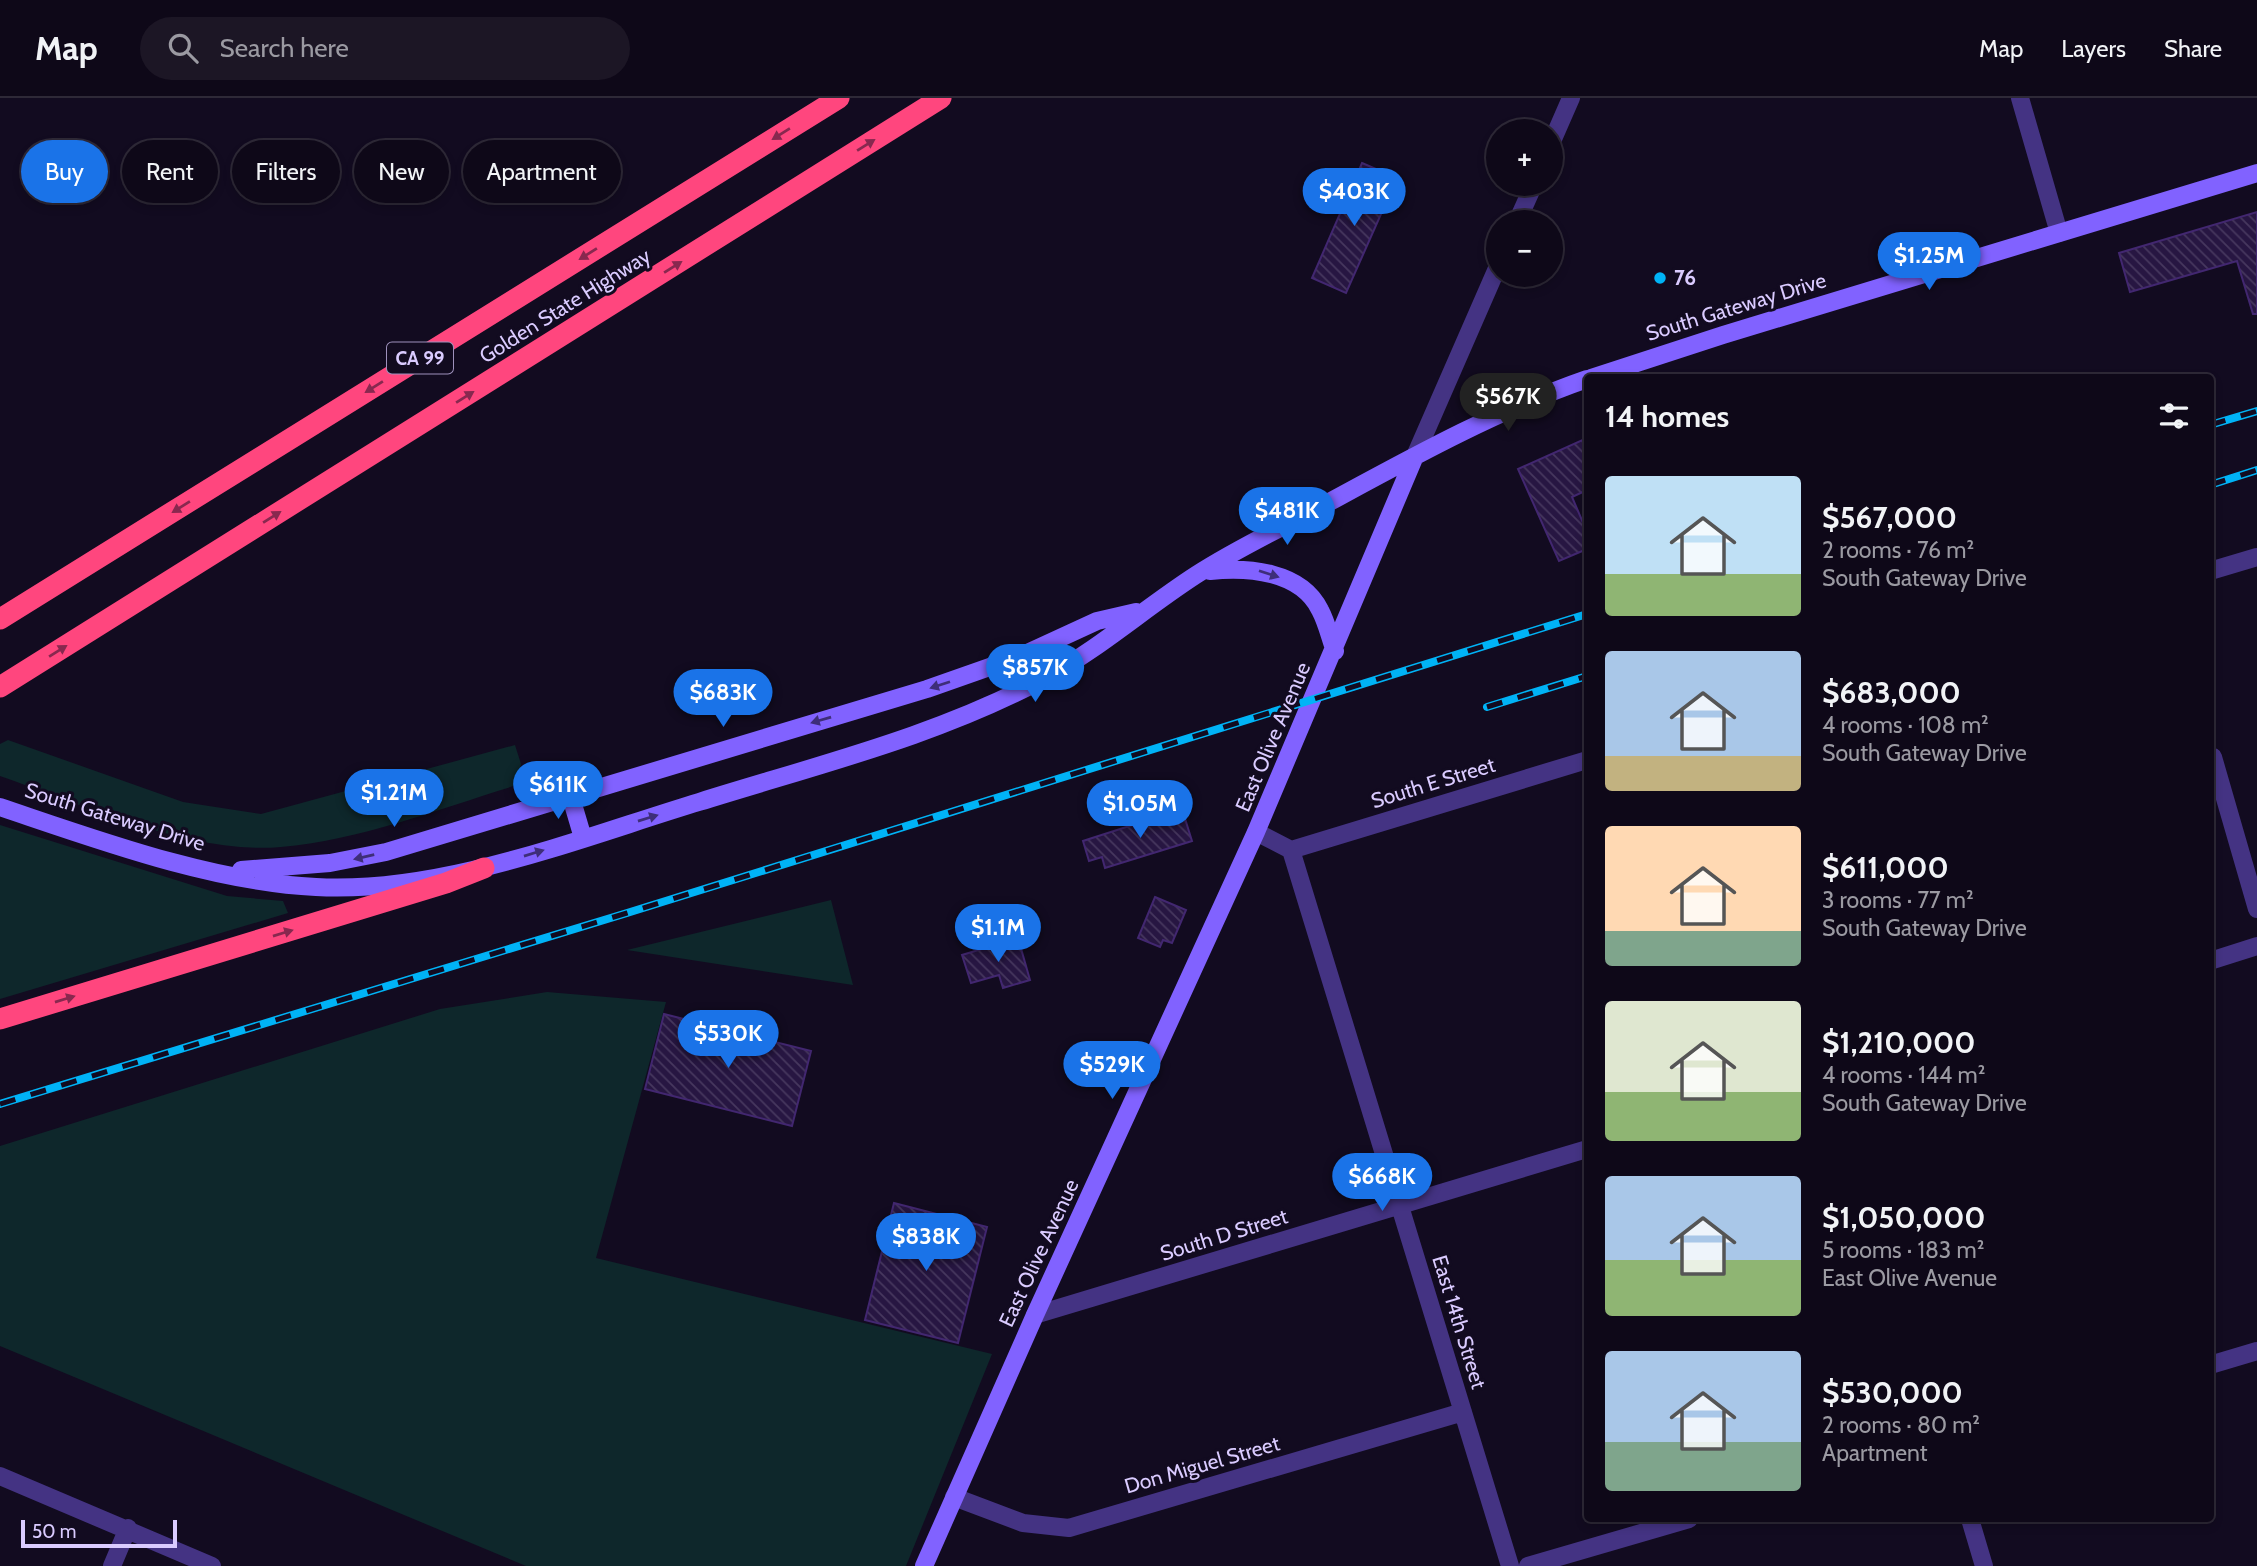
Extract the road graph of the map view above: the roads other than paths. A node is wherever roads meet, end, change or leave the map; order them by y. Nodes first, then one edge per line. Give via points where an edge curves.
1 (839, 98) edge
2 (941, 98) edge
3 (1571, 98) edge
4 (2020, 98) edge
5 (1562, 119) edge
6 (2257, 173) edge
7 (2059, 233) junction
8 (1489, 287) edge
9 (1605, 374) edge
10 (1584, 381) edge
11 (1415, 456) junction
12 (2257, 557) edge
13 (2214, 570) edge
14 (1201, 571) junction
15 (1142, 610) junction
16 (0, 619) edge
17 (1335, 651) junction
18 (0, 687) edge
19 (2214, 760) edge
20 (1584, 761) edge
21 (570, 794) junction
22 (0, 807) edge
23 (1256, 832) junction
24 (583, 838) junction
25 (1291, 850) junction
26 (484, 867) junction
27 (217, 871) junction
28 (2257, 909) edge
29 (2257, 946) edge
30 (2214, 960) edge
31 (0, 1019) edge
32 (1584, 1150) edge
33 (1400, 1206) junction
34 (1035, 1315) junction
35 (2257, 1350) edge
36 (2214, 1364) edge
37 (1463, 1412) junction
38 (0, 1476) edge
39 (954, 1497) junction
40 (1679, 1522) edge
41 (1971, 1522) edge
42 (128, 1528) junction
43 (112, 1566) edge
44 (212, 1566) edge
45 (924, 1566) edge
46 (1510, 1566) edge
47 (1528, 1566) edge
48 (1984, 1566) edge

1 -> 16 highway, Golden State Highway / CA 99
18 -> 2 highway, Golden State Highway / CA 99
3 - 5 street
4 - 7 street
6 - 7 main road, South Gateway Drive
7 - 9 main road, South Gateway Drive
8 - 11 street, East Olive Avenue
10 - 11 main road, South Gateway Drive
11 - 14 main road, South Gateway Drive
11 - 17 main road, East Olive Avenue
12 - 13 street
14 - 15 main road, South Gateway Drive
14 -> 17 main road via 1253,569 1300,588 1321,611
15 -> 21 main road, South Gateway Drive via 1097,621 1021,656 927,689
24 -> 15 main road, South Gateway Drive via 860,753 964,716 1049,676 1101,644
17 - 23 main road, East Olive Avenue
19 - 28 street
20 - 25 street, South E Street
21 - 24 main road
21 -> 27 main road, South Gateway Drive via 355,859 283,870
22 - 27 main road, South Gateway Drive via 130,849
23 - 25 street
23 - 34 main road, East Olive Avenue
26 -> 24 main road, South Gateway Drive
25 - 33 street, East 14th Street
26 - 27 main road, South Gateway Drive via 364,887 281,885
31 -> 26 highway via 446,883
29 - 30 street
32 - 33 street, South D Street
33 - 34 street, South D Street
33 - 37 street, East 14th Street
34 - 39 main road, East Olive Avenue
35 - 36 street
37 - 39 street, Don Miguel Street via 1069,1528 1023,1523
37 - 46 street, East 14th Street
38 - 42 street
39 - 45 main road, East Olive Avenue
40 - 47 street
41 - 48 street
42 - 43 street
42 - 44 street

